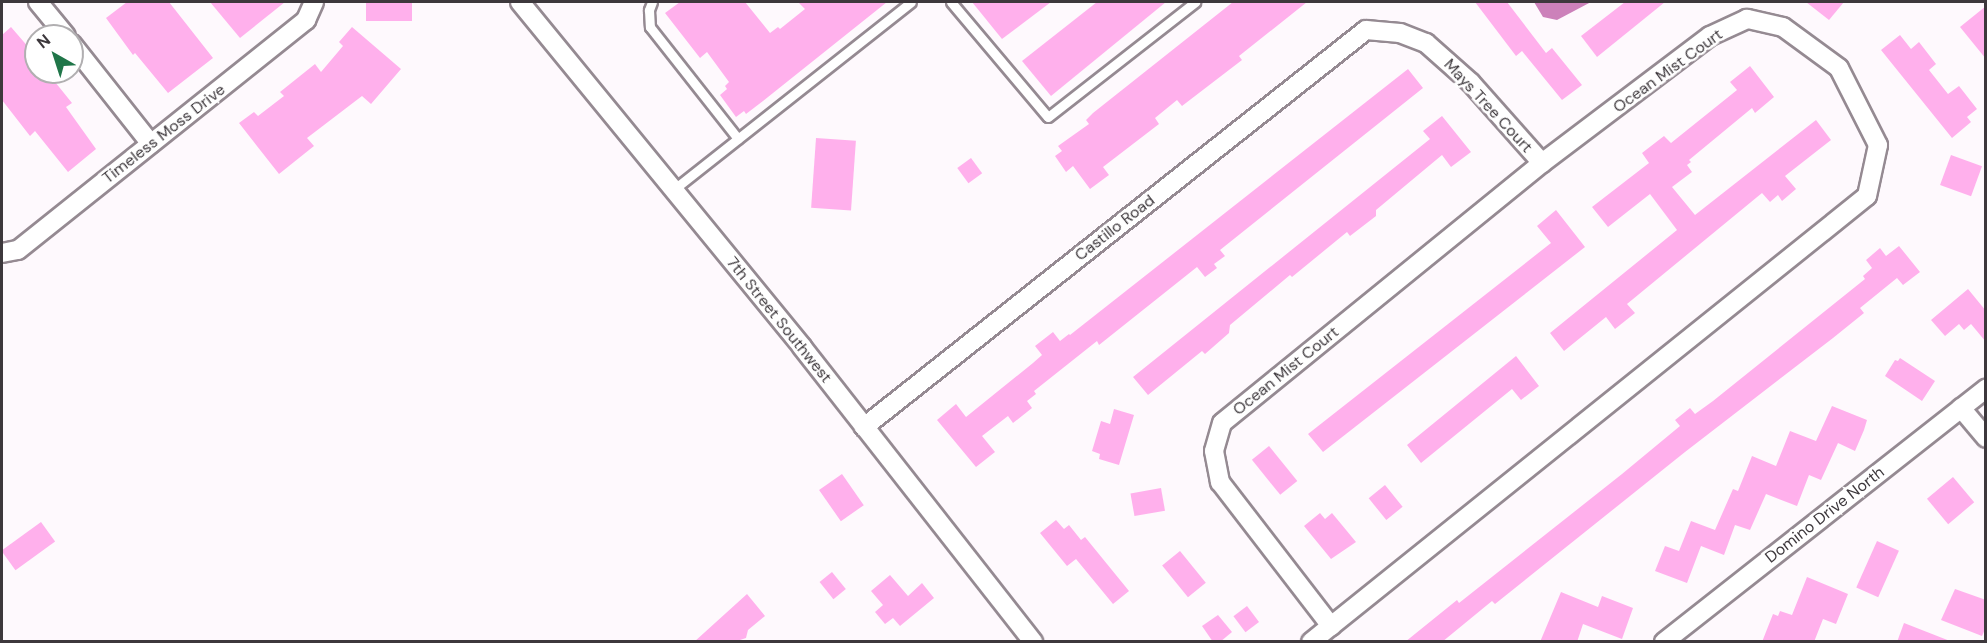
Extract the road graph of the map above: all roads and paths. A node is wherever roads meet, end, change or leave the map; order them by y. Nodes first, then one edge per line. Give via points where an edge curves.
1 (38, 2) edge
2 (314, 2) edge
3 (520, 2) edge
4 (652, 2) edge
5 (911, 2) edge
6 (951, 2) edge
7 (1195, 2) edge
8 (56, 24) edge
9 (1366, 30) joint
10 (84, 59) edge
11 (738, 139) junction
12 (151, 144) junction
13 (1542, 163) junction
14 (674, 190) junction
15 (2, 253) edge
16 (1986, 389) edge
17 (1961, 408) junction
18 (864, 427) junction
19 (1986, 438) edge
20 (1331, 626) junction
21 (1033, 642) edge
22 (1311, 642) edge
23 (1664, 642) edge

1 - 8 street
2 - 12 street, Timeless Moss Drive via 306,21
3 - 14 street, 7th Street Southwest
4 - 11 lane via 650,27
5 - 11 lane
6 - 7 lane via 1048,117
9 - 13 street, Mays Tree Court via 1400,33 1426,42 1471,83
9 - 18 street, Castillo Road
10 - 12 street
11 - 14 lane
12 - 15 street, Timeless Moss Drive via 18,250
13 - 20 street, Ocean Mist Court via 1222,423 1214,451 1220,482
13 - 20 street, Ocean Mist Court via 1710,36 1746,19 1783,27 1839,68 1878,145 1867,196
14 - 18 street, 7th Street Southwest
16 - 17 street, Domino Drive North
17 - 19 street
17 - 23 street, Domino Drive North
18 - 21 street, 7th Street Southwest
20 - 22 street, Ocean Mist Court

